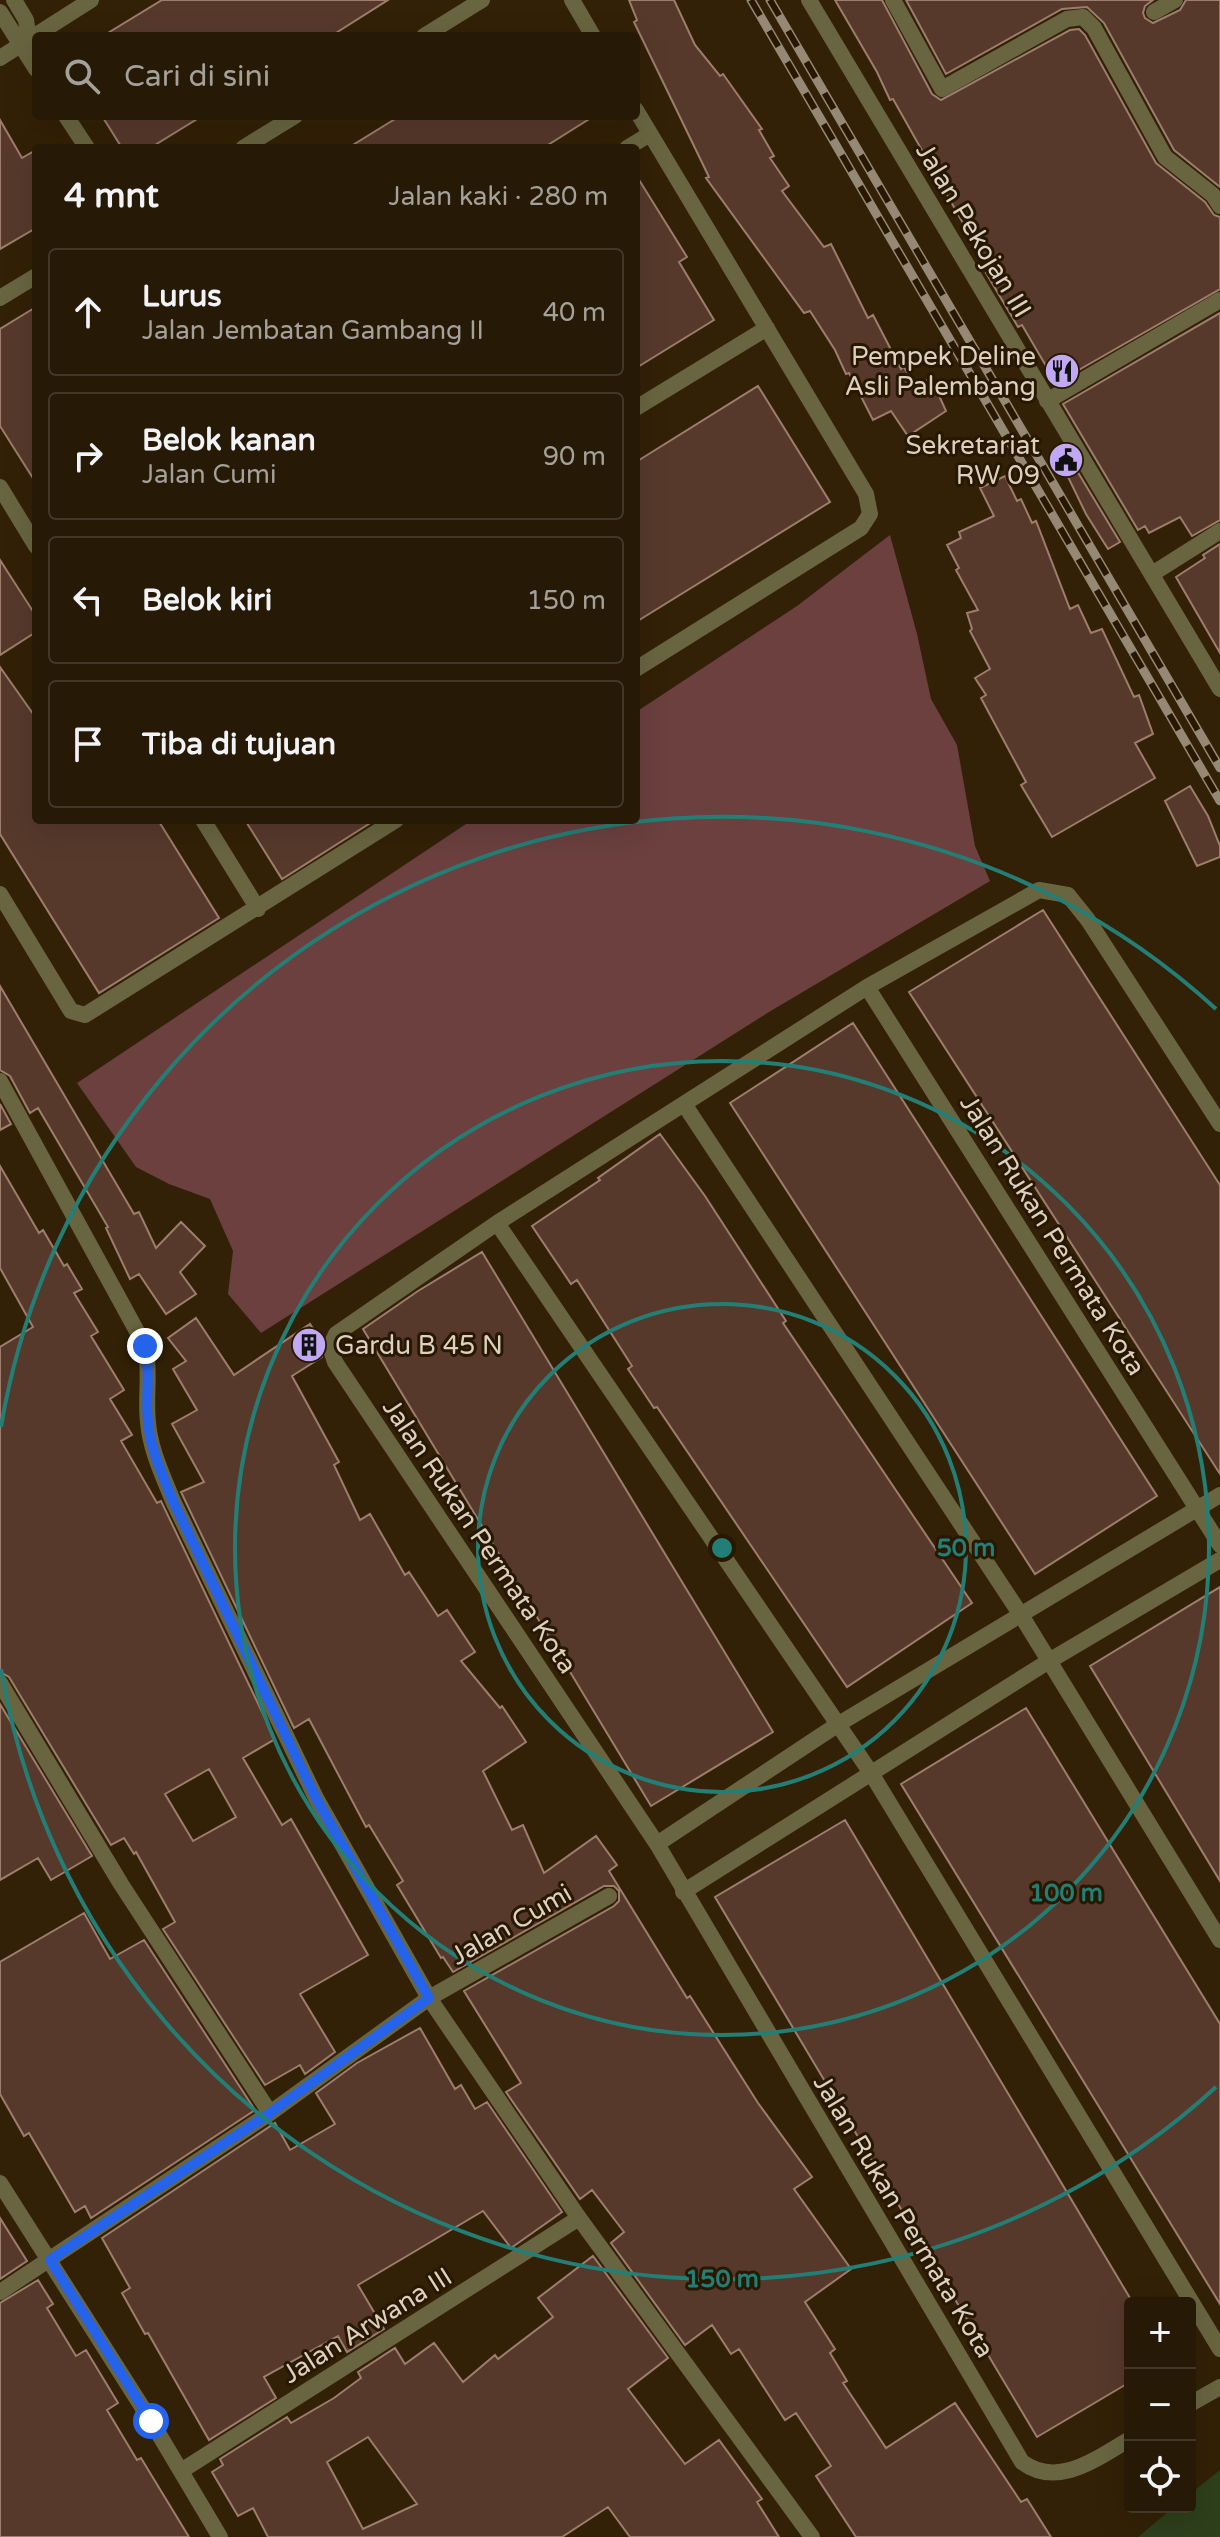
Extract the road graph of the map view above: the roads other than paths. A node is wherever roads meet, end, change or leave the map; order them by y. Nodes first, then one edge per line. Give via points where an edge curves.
1 (14, 0) edge
2 (91, 0) edge
3 (482, 0) edge
4 (572, 0) edge
5 (809, 0) edge
6 (893, 0) edge
7 (1175, 0) edge
8 (0, 12) edge
9 (1154, 12) dead end
10 (41, 32) edge
11 (430, 32) edge
12 (591, 32) edge
13 (32, 38) edge
14 (24, 43) junction
15 (0, 58) edge
16 (32, 60) edge
17 (640, 117) edge
18 (69, 120) edge
19 (288, 120) edge
20 (650, 134) junction
21 (84, 144) edge
22 (250, 144) edge
23 (634, 144) edge
24 (1220, 206) edge
25 (32, 278) edge
26 (0, 298) edge
27 (1220, 300) edge
28 (767, 328) junction
29 (1047, 401) junction
30 (640, 406) edge
31 (0, 487) edge
32 (1220, 531) edge
33 (32, 539) edge
34 (1152, 574) junction
35 (640, 666) edge
36 (1220, 689) edge
37 (205, 824) edge
38 (390, 824) edge
39 (0, 894) edge
40 (258, 909) junction
41 (867, 987) junction
42 (0, 1081) edge
43 (684, 1104) junction
44 (1220, 1124) edge
45 (497, 1223) junction
46 (1220, 1495) edge
47 (1198, 1509) junction
48 (1220, 1545) edge
49 (1220, 1560) edge
50 (1021, 1615) junction
51 (1049, 1661) junction
52 (0, 1683) edge
53 (837, 1725) junction
54 (871, 1773) junction
55 (657, 1844) junction
56 (683, 1892) junction
57 (609, 1896) dead end
58 (1220, 1940) edge
59 (429, 1998) junction
60 (270, 2113) junction
61 (0, 2183) edge
62 (579, 2218) junction
63 (50, 2260) junction
64 (0, 2292) edge
65 (1220, 2349) edge
66 (1220, 2387) edge
67 (1196, 2401) edge
68 (1126, 2441) edge
69 (181, 2471) junction
70 (220, 2537) edge
71 (812, 2537) edge

1 - 14 street via 26,20
2 - 10 street
3 - 11 street
4 - 12 street
5 - 29 street, Jalan Pekojan III
6 - 24 street via 942,89 1067,19 1083,17 1165,157
7 - 9 street
8 - 14 street
13 - 14 street
14 - 15 street
14 - 16 street
17 - 20 street
18 - 21 street
19 - 22 street
20 - 23 street
20 - 28 street
25 - 26 street
27 - 29 street
28 - 30 street
28 - 35 street via 866,494 870,514 861,528
29 - 34 street, Jalan Pekojan III
31 - 33 street
32 - 34 street
34 - 36 street, Jalan Pekojan III
37 - 40 street
38 - 40 street
39 - 40 street via 71,1011 85,1015
41 - 43 street, Jalan Rukan Permata Kota
41 - 44 street, Jalan Rukan Permata Kota via 1039,890 1068,895
41 - 47 street, Jalan Rukan Permata Kota
42 - 59 street via 145,1346 150,1364 148,1423 173,1501 316,1798
43 - 45 street, Jalan Rukan Permata Kota
43 - 50 street
45 - 53 street
45 - 55 street, Jalan Rukan Permata Kota via 336,1334 330,1347 335,1362
46 - 47 street
47 - 48 street, Jalan Rukan Permata Kota
47 - 50 street
49 - 51 street
50 - 51 street
50 - 53 street
51 - 54 street
51 - 58 street
52 - 60 street via 121,1884
53 - 54 street
53 - 55 street
54 - 56 street
54 - 65 street
55 - 56 street, Jalan Rukan Permata Kota
56 - 68 street, Jalan Rukan Permata Kota via 1022,2462 1033,2470 1072,2472
57 - 59 street, Jalan Cumi
59 - 60 street, Jalan Cumi
59 - 62 street
60 - 63 street, Jalan Cumi
61 - 63 street
62 - 69 street, Jalan Arwana III
62 - 71 street
63 - 64 street, Jalan Cumi
63 - 69 street
66 - 67 street
69 - 70 street

